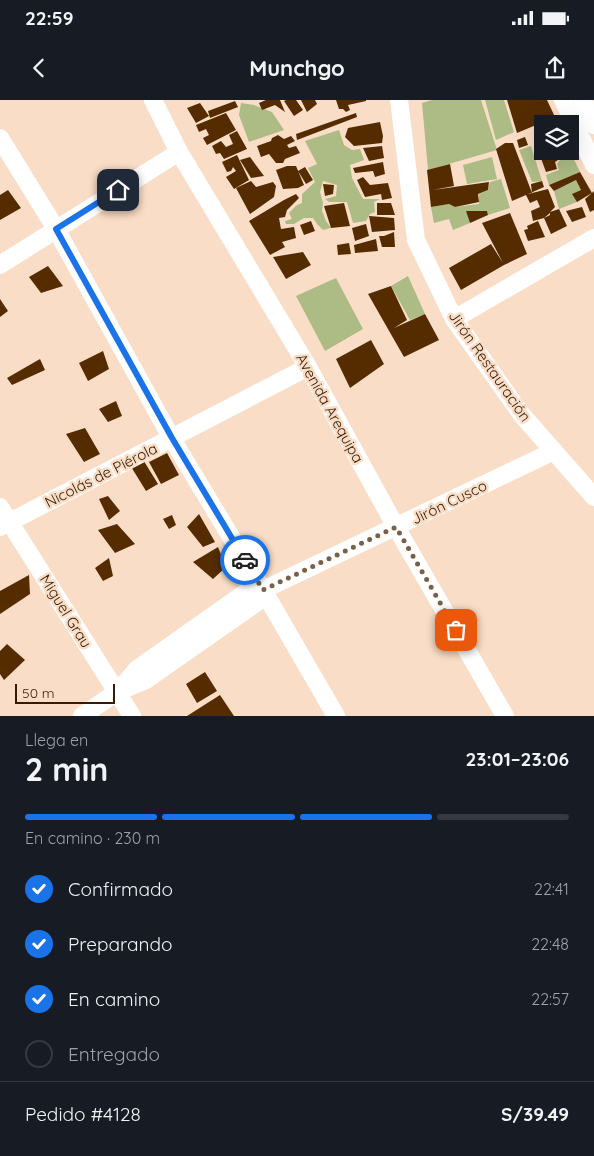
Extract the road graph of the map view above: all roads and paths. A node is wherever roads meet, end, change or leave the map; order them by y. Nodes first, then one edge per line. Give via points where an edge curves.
1 (153, 100) edge
2 (399, 100) edge
3 (563, 100) edge
4 (583, 100) edge
5 (594, 125) edge
6 (0, 138) edge
7 (180, 152) junction
8 (594, 165) edge
9 (56, 229) junction
10 (594, 238) edge
11 (0, 265) edge
12 (454, 319) junction
13 (308, 367) junction
14 (172, 438) junction
15 (554, 451) junction
16 (594, 497) edge
17 (3, 518) edge
18 (396, 527) junction
19 (263, 590) junction
20 (117, 692) junction
21 (82, 716) edge
22 (132, 716) edge
23 (336, 716) edge
24 (505, 716) edge

1 - 7 street, Avenida Arequipa
2 - 12 street, Jirón Restauración via 416,240
3 - 8 street
4 - 5 street
6 - 9 street
7 - 9 street
7 - 13 street, Avenida Arequipa
9 - 11 street
9 - 14 street
10 - 12 street
12 - 15 street, Jirón Restauración via 522,414
13 - 14 street, Nicolás de Piérola
13 - 18 street, Avenida Arequipa
14 - 17 street, Nicolás de Piérola
14 - 19 street
15 - 16 street, Jirón Restauración
15 - 18 street, Jirón Cusco
17 - 20 street, Miguel Grau
18 - 19 street, Jirón Cusco
18 - 24 street, Avenida Arequipa
19 - 20 street, Jirón Cusco via 137,669
19 - 23 street
20 - 21 street, Jirón Cusco
20 - 22 street, Miguel Grau

